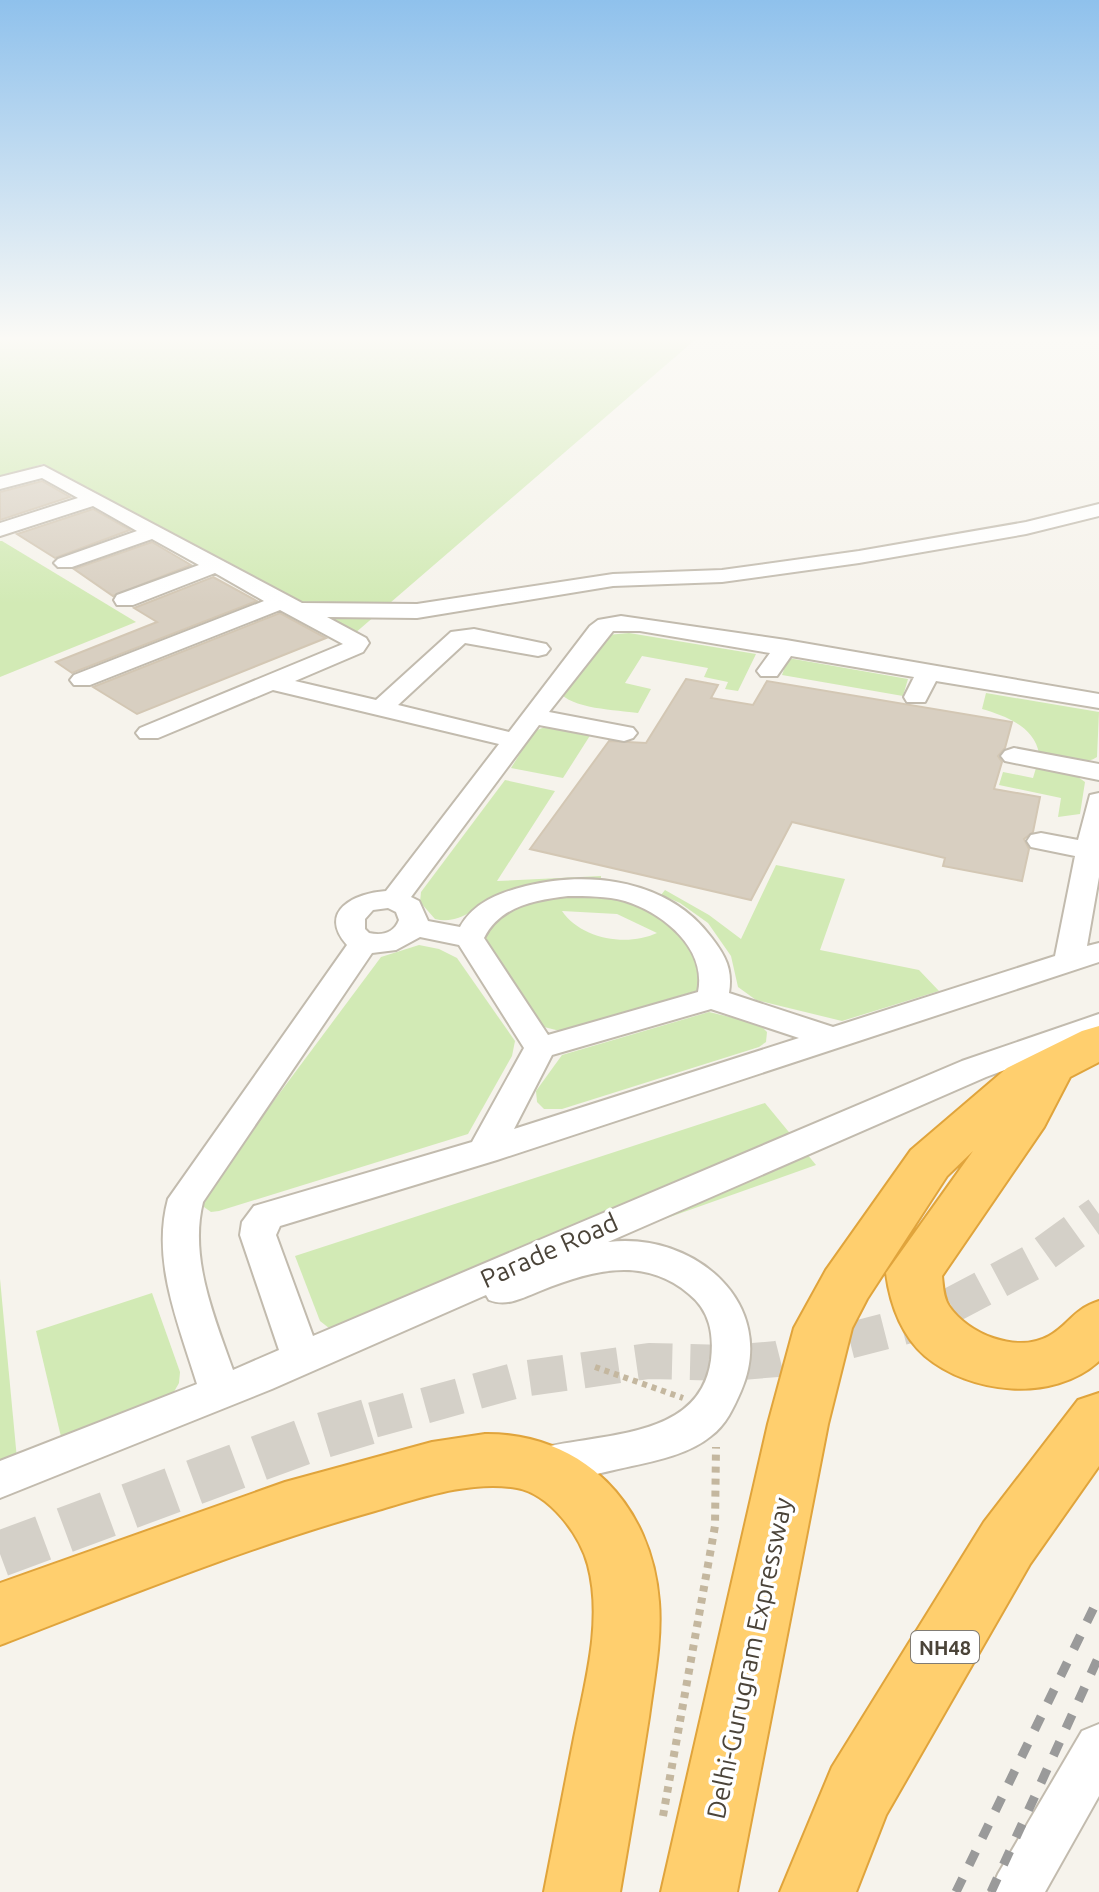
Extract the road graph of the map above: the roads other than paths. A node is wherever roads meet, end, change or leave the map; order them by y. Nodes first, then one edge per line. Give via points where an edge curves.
1 (0, 483) edge
2 (93, 500) junction
3 (1099, 510) edge
4 (0, 530) edge
5 (153, 532) junction
6 (65, 563) dead end
7 (215, 566) junction
8 (125, 600) dead end
9 (287, 606) junction
10 (786, 647) junction
11 (538, 649) dead end
12 (769, 671) dead end
13 (929, 671) junction
14 (82, 680) dead end
15 (981, 681) junction
16 (271, 682) junction
17 (916, 697) dead end
18 (1099, 701) edge
19 (973, 706) dead end
20 (536, 708) junction
21 (380, 709) junction
22 (628, 726) dead end
23 (149, 733) dead end
24 (512, 740) junction
25 (1014, 756) dead end
26 (1099, 772) edge
27 (1099, 801) edge
28 (1041, 841) dead end
29 (1090, 851) junction
30 (394, 900) junction
31 (413, 927) junction
32 (469, 938) junction
33 (364, 942) junction
34 (1084, 957) edge
35 (712, 998) junction
36 (1099, 1024) edge
37 (833, 1038) junction
38 (1099, 1042) edge
39 (540, 1048) junction
40 (1052, 1065) junction
41 (485, 1151) junction
42 (1099, 1324) edge
43 (340, 1341) junction
44 (301, 1357) junction
45 (220, 1392) junction
46 (1099, 1418) edge
47 (537, 1467) junction
48 (0, 1480) edge
49 (0, 1614) edge
50 (1099, 1748) edge
51 (582, 1892) edge
52 (699, 1892) edge
53 (818, 1892) edge
54 (1016, 1892) edge

1 - 2 street via 41,472
2 - 4 street
2 - 5 street
3 - 9 street via 1015,530 722,576 613,580 417,611
5 - 6 street
5 - 7 street
7 - 8 street
7 - 9 street
9 - 14 street
9 - 16 street via 358,645
10 - 12 street
10 - 13 street
10 - 20 street via 640,624 606,625
11 - 21 street via 459,637
13 - 15 street
13 - 17 street
15 - 18 street
15 - 19 street
16 - 21 street
16 - 23 street
20 - 22 street
20 - 24 street
21 - 24 street
24 - 30 street
25 - 26 street
27 - 29 street
28 - 29 street
29 - 34 street
30 - 31 street via 409,907
30 - 33 street via 363,904 350,917 350,931
31 - 32 street
31 - 33 street via 392,942
32 - 35 street via 479,919 536,891 577,886 618,890 655,903 686,924 707,951 716,974
32 - 39 street
33 - 45 street via 179,1213 188,1291
34 - 37 street
35 - 37 street
35 - 39 street
36 - 43 street, Parade Road via 974,1069
37 - 41 street
38 - 40 highway, Delhi-Gurugram Expressway
39 - 41 street
40 - 42 highway via 1026,1115 914,1273 913,1291 920,1311 943,1340 993,1363 1037,1364 1064,1356
40 - 52 highway, Delhi-Gurugram Expressway via 1002,1097 929,1163 823,1328
41 - 44 street via 260,1222 266,1263
43 - 44 street, Parade Road
43 - 47 street via 599,1258 650,1258 702,1283 718,1299 728,1321 730,1365 725,1386 705,1416 678,1434
44 - 45 street, Parade Road
45 - 48 street, Parade Road
46 - 53 highway, NH48 via 1007,1543 874,1766
47 - 49 highway via 516,1462 460,1464 363,1487 204,1536
47 - 51 highway via 595,1509 625,1588 621,1674
50 - 54 street

